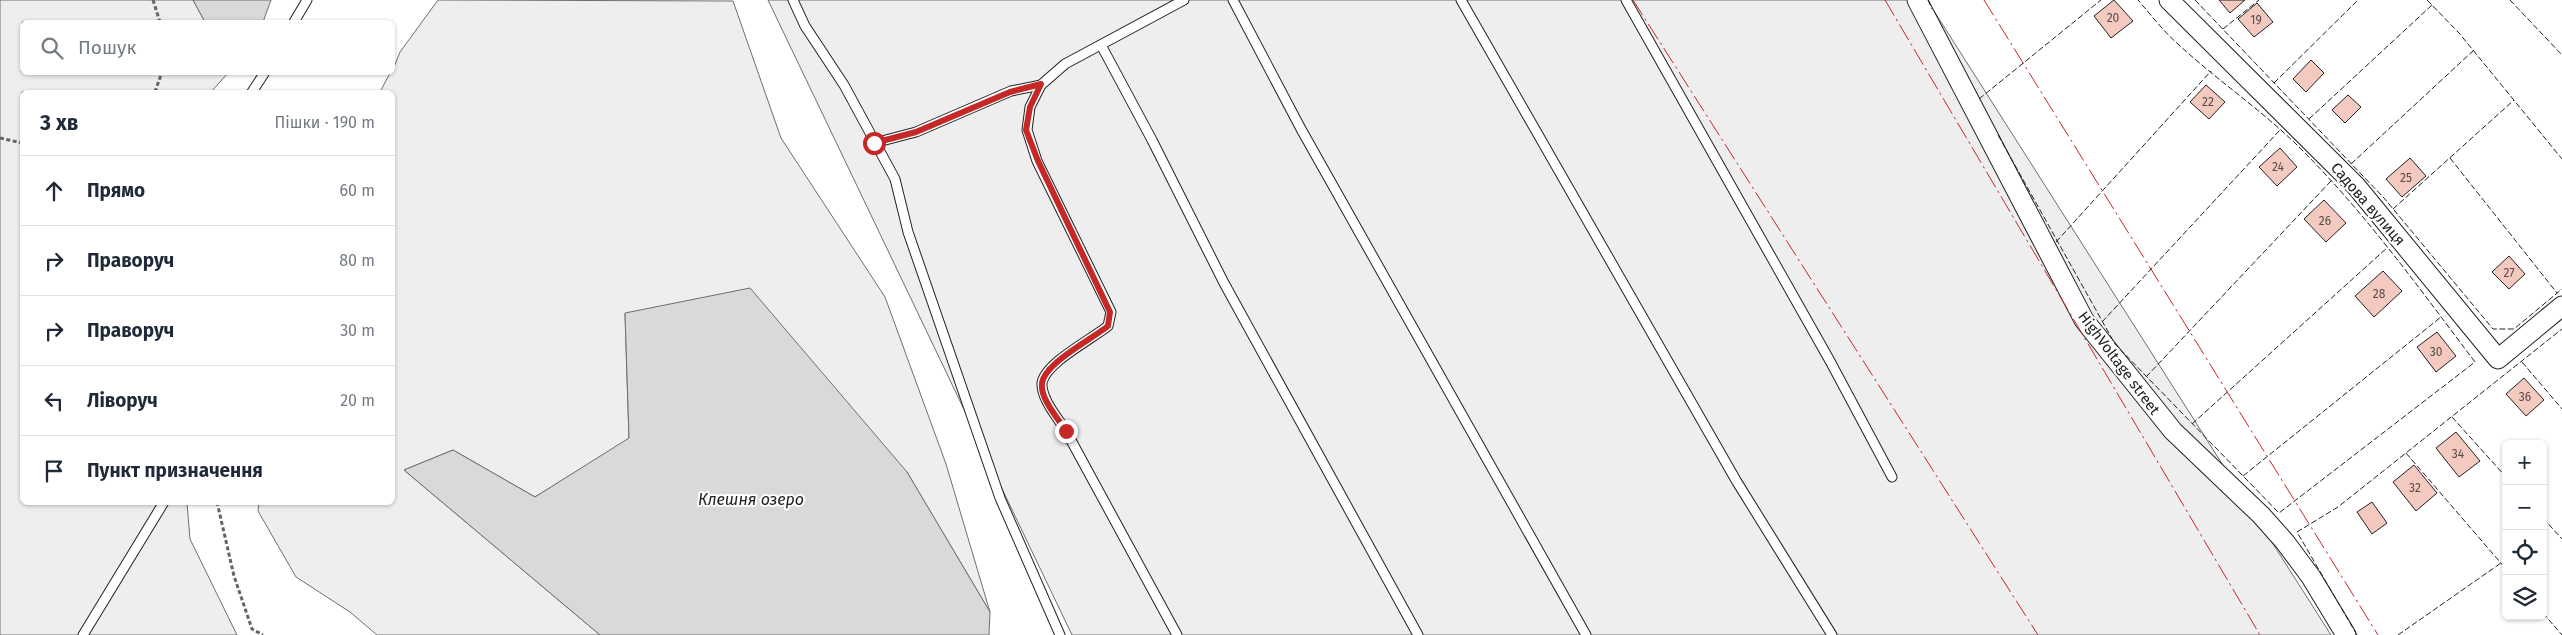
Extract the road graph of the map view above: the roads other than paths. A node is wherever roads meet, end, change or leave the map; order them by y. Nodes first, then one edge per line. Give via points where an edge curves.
1 (307, 0) edge
2 (793, 0) edge
3 (1184, 0) edge
4 (1234, 0) edge
5 (1460, 0) edge
6 (1626, 0) edge
7 (1916, 0) edge
8 (2169, 0) edge
9 (295, 20) edge
10 (1101, 45) junction
11 (263, 75) edge
12 (1041, 84) junction
13 (253, 90) edge
14 (874, 143) junction
15 (2562, 306) edge
16 (1892, 477) dead end
17 (162, 505) edge
18 (84, 635) edge
19 (1060, 635) edge
20 (1178, 635) edge
21 (1418, 635) edge
22 (1586, 635) edge
23 (1832, 635) edge
24 (2346, 635) edge

1 - 9 lane
2 - 14 lane
3 - 10 lane
4 - 22 lane via 1301,128
5 - 23 lane via 1738,482
6 - 16 lane
7 - 24 street, HighVoltage street via 2084,320 2173,431 2262,515 2285,542 2311,577
8 - 15 street, Садова вулиця via 2356,186 2498,359
10 - 12 lane via 1065,64
10 - 21 lane via 1224,283
11 - 13 lane
12 - 14 lane via 1010,92 916,132
12 - 20 lane via 1030,107 1026,130 1110,312 1108,326 1054,364 1042,384 1048,402
14 - 19 lane via 895,179 908,232 1000,498
17 - 18 lane

